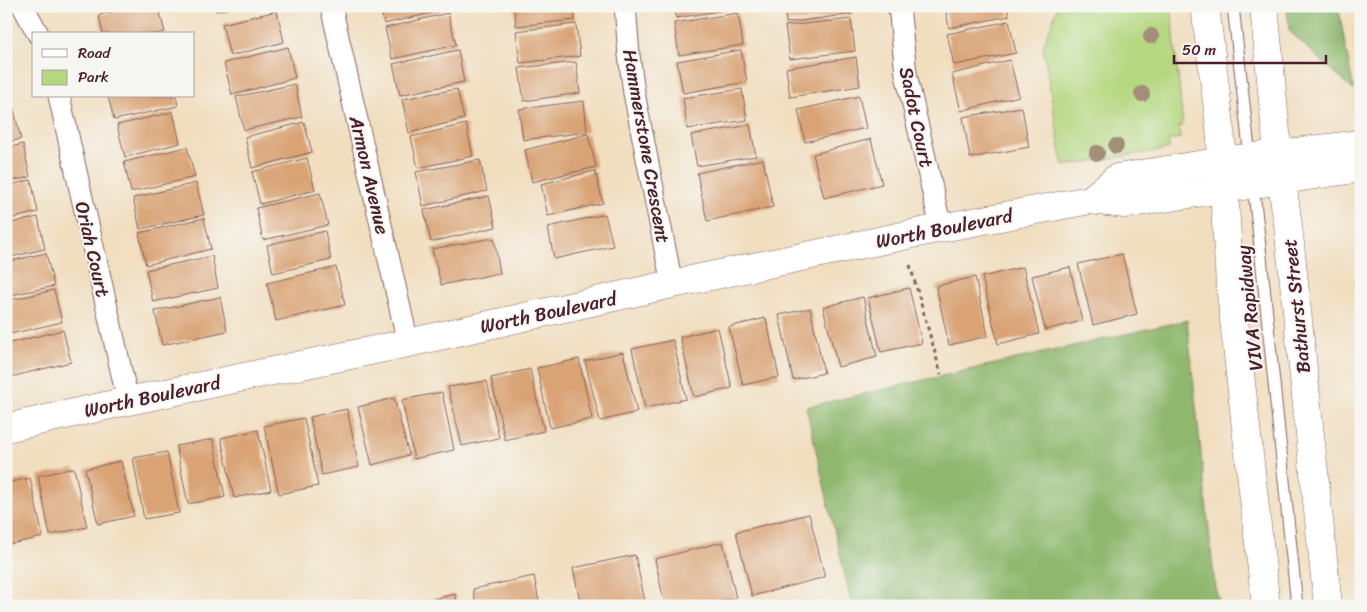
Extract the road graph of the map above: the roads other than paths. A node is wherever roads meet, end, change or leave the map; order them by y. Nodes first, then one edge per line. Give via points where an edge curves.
1 (23, 6) edge
2 (332, 6) edge
3 (625, 6) edge
4 (899, 6) edge
5 (1206, 6) edge
6 (1233, 6) edge
7 (1264, 6) edge
8 (37, 32) edge
9 (59, 98) edge
10 (1361, 144) edge
11 (1278, 154) junction
12 (1223, 161) junction
13 (1361, 168) edge
14 (1252, 171) junction
15 (1282, 181) junction
16 (1224, 188) junction
17 (1090, 200) junction
18 (941, 228) junction
19 (672, 284) junction
20 (408, 343) junction
21 (128, 401) junction
22 (6, 428) edge
23 (1266, 606) edge
24 (1297, 606) edge
25 (1328, 606) edge

1 - 8 street
2 - 20 street, Armon Avenue
3 - 19 street, Hammerstone Crescent via 634,93
4 - 18 street, Sadot Court via 906,74
5 - 12 street
6 - 14 lane, VIVA Rapidway
7 - 11 street, Bathurst Street
9 - 21 street, Oriah Court
10 - 11 street
11 - 14 street
11 - 15 street, Bathurst Street
12 - 14 street, Worth Boulevard
12 - 16 street
12 - 17 street, Worth Boulevard via 1117,178
13 - 15 street
14 - 15 street
14 - 16 street, Worth Boulevard
14 - 24 lane, VIVA Rapidway
15 - 25 street, Bathurst Street
16 - 17 street, Worth Boulevard via 1125,204
16 - 23 street via 1230,284
17 - 18 street, Worth Boulevard
18 - 19 street, Worth Boulevard
19 - 20 street, Worth Boulevard
20 - 21 street, Worth Boulevard
21 - 22 street, Worth Boulevard

